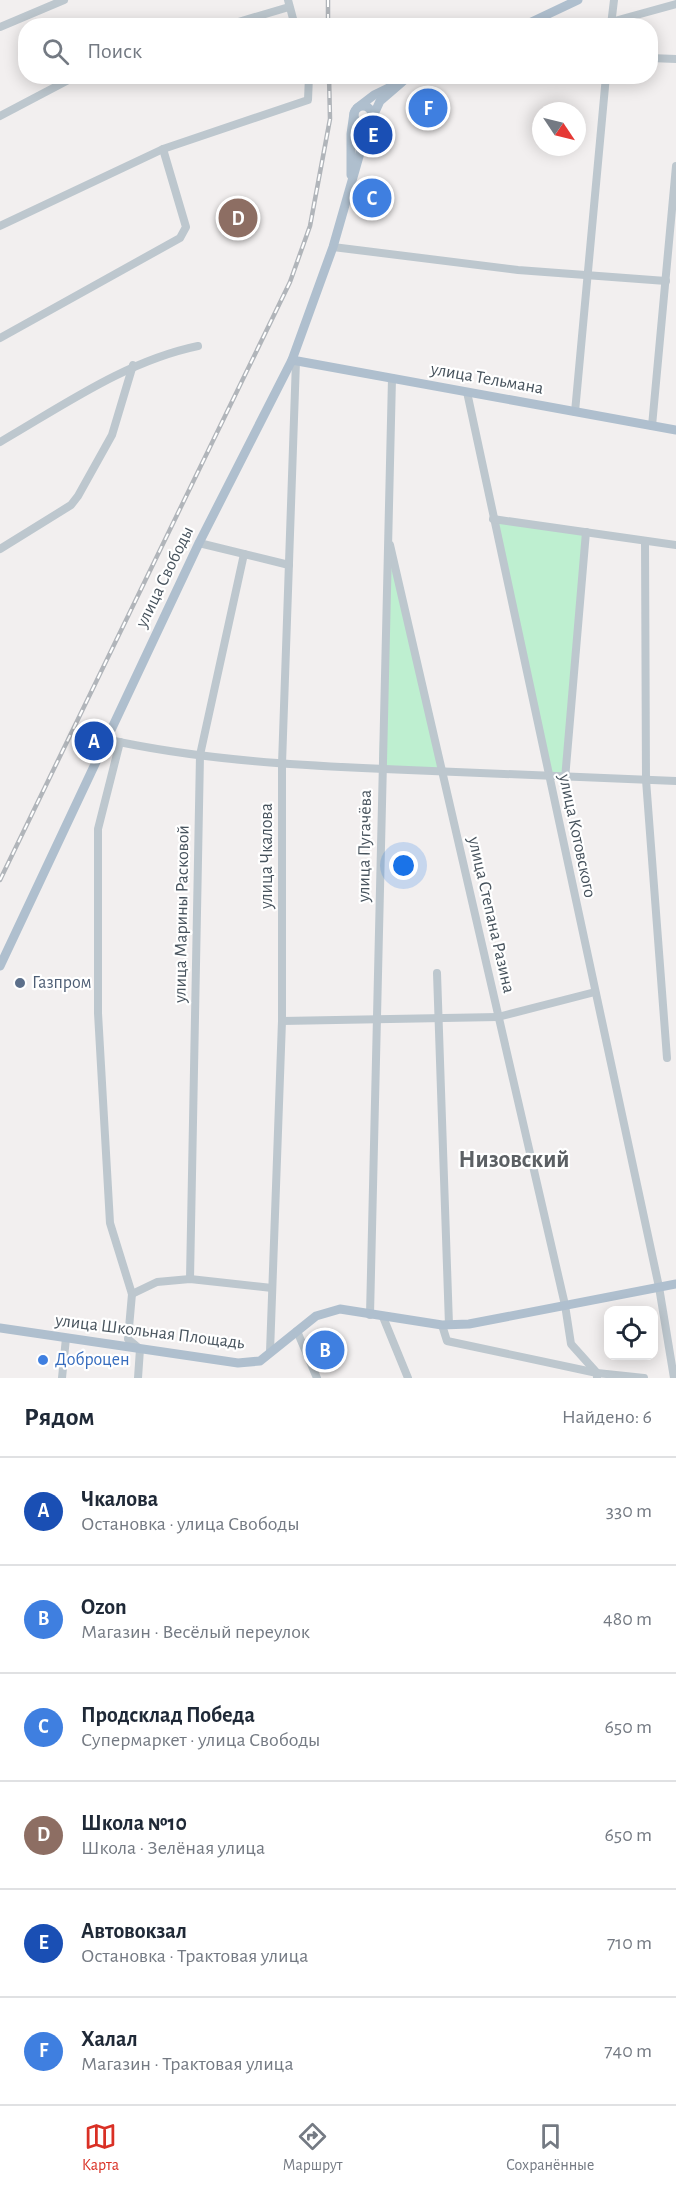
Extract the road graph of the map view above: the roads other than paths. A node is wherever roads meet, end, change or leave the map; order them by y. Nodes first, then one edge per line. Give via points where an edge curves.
1 (64, 0) edge
2 (578, 0) edge
3 (614, 0) edge
4 (288, 3) edge
5 (676, 4) edge
6 (21, 18) edge
7 (247, 18) edge
8 (293, 18) edge
9 (540, 18) edge
10 (612, 18) edge
11 (630, 18) edge
12 (18, 19) edge
13 (0, 27) edge
14 (658, 58) edge
15 (676, 59) edge
16 (61, 84) edge
17 (309, 84) edge
18 (398, 84) edge
19 (399, 84) edge
20 (605, 84) edge
21 (355, 111) junction
22 (0, 116) edge
23 (373, 117) junction
24 (163, 149) junction
25 (676, 166) edge
26 (347, 198) junction
27 (0, 226) edge
28 (333, 247) junction
29 (587, 274) junction
30 (666, 281) junction
31 (0, 338) edge
32 (198, 346) dead end
33 (294, 360) junction
34 (133, 365) junction
35 (392, 378) junction
36 (467, 392) junction
37 (574, 412) junction
38 (652, 426) junction
39 (676, 430) edge
40 (0, 441) edge
41 (493, 519) junction
42 (387, 532) junction
43 (586, 532) junction
44 (645, 541) junction
45 (199, 543) junction
46 (676, 545) edge
47 (0, 549) edge
48 (244, 554) junction
49 (289, 565) junction
50 (105, 739) junction
51 (120, 742) junction
52 (200, 756) junction
53 (282, 765) junction
54 (382, 769) junction
55 (443, 772) junction
56 (549, 777) junction
57 (565, 779) junction
58 (646, 780) junction
59 (676, 781) edge
60 (0, 966) edge
61 (437, 973) dead end
62 (595, 992) junction
63 (498, 1017) junction
64 (439, 1018) junction
65 (377, 1020) junction
66 (282, 1021) junction
67 (667, 1058) dead end
68 (190, 1279) junction
69 (676, 1284) edge
70 (659, 1287) junction
71 (272, 1288) junction
72 (132, 1294) junction
73 (565, 1305) junction
74 (370, 1315) junction
75 (383, 1317) junction
76 (446, 1325) junction
77 (0, 1328) edge
78 (297, 1331) junction
79 (66, 1338) junction
80 (140, 1349) junction
81 (270, 1352) junction
82 (597, 1376) edge
83 (62, 1378) edge
84 (138, 1378) edge
85 (316, 1378) edge
86 (408, 1378) edge
87 (644, 1378) edge
88 (674, 1378) edge

1 - 6 street
2 - 9 main road
3 - 10 street
4 - 7 street
4 - 8 street
5 - 11 street
12 - 13 street
14 - 15 street
16 - 22 street
17 - 24 street via 308,100
18 - 21 main road via 374,95
19 - 23 main road via 385,94
20 - 29 street
21 - 23 main road via 368,106
21 - 23 main road via 357,122 363,124
21 - 26 main road
23 - 26 main road
24 - 27 street
24 - 31 street via 186,227 180,238
25 - 30 street
26 - 28 main road, улица Свободы
28 - 29 street via 518,270
28 - 33 main road, улица Свободы
29 - 30 street
29 - 37 street
30 - 38 street
32 - 34 street
33 - 35 main road, улица Тельмана
33 - 45 main road, улица Свободы
33 - 49 street, улица Чкалова
34 - 40 street
34 - 47 street via 112,435 78,496 71,505
35 - 36 main road, улица Тельмана
35 - 42 street, улица Пугачёва
36 - 37 main road, улица Тельмана
36 - 41 street, улица Котовского
37 - 38 main road, улица Тельмана
38 - 39 main road, улица Тельмана
41 - 43 street
41 - 56 street, улица Котовского
42 - 54 street, улица Пугачёва
42 - 55 street, улица Степана Разина
43 - 44 street
43 - 57 street, улица Котовского
44 - 46 street
44 - 58 street
45 - 48 street
45 - 50 main road, улица Свободы
48 - 49 street
48 - 52 street, улица Марины Расковой
49 - 53 street, улица Чкалова
50 - 51 street
50 - 60 main road, улица Свободы
51 - 52 street
51 - 72 street via 98,829 98,1013 110,1223
52 - 53 street
52 - 68 street, улица Марины Расковой
53 - 54 street
53 - 66 street, улица Чкалова
54 - 55 street
54 - 65 street, улица Пугачёва
55 - 56 street
55 - 63 street, улица Степана Разина
56 - 57 street
56 - 62 street, улица Котовского
57 - 58 street
58 - 59 street
58 - 67 street
61 - 64 street
62 - 63 street
62 - 70 street, улица Котовского
63 - 64 street
63 - 73 street, улица Степана Разина
64 - 65 street
64 - 76 street
65 - 66 street
65 - 74 street, улица Пугачёва
66 - 71 street, улица Чкалова
68 - 71 street, улица Школьная Площадь
68 - 72 street, улица Школьная Площадь via 157,1282
69 - 70 main road, улица Школьная Площадь
70 - 73 main road, улица Школьная Площадь
70 - 88 street, улица Котовского
71 - 81 street, улица Чкалова
72 - 80 street via 128,1339
73 - 76 main road, улица Школьная Площадь
73 - 82 street, улица Степана Разина via 571,1344
74 - 75 main road, улица Школьная Площадь
74 - 78 main road, улица Школьная Площадь via 340,1310 316,1316
75 - 76 main road, улица Школьная Площадь
75 - 86 street
76 - 82 street via 447,1341
77 - 79 main road, улица Школьная Площадь
78 - 81 main road, улица Школьная Площадь
78 - 85 street
79 - 80 main road, улица Школьная Площадь
79 - 83 street
80 - 81 main road, улица Школьная Площадь via 238,1364 260,1361
80 - 84 street
82 - 87 street

